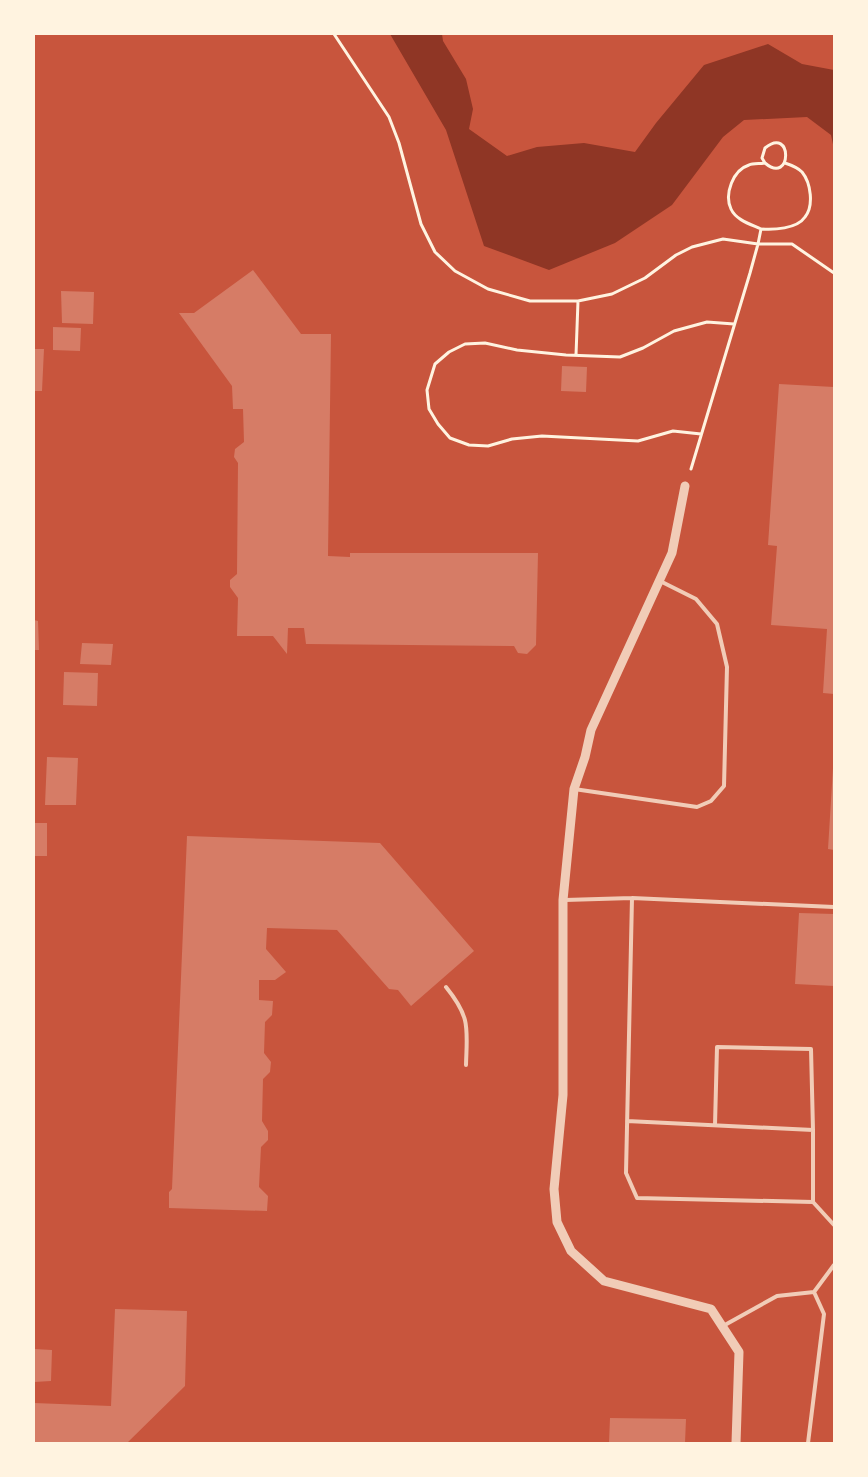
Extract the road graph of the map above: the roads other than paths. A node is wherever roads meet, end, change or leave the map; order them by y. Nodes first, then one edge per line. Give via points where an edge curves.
1 (685, 486) road end
2 (659, 581) junction
3 (574, 789) junction
4 (632, 898) junction
5 (563, 900) junction
6 (834, 907) edge
7 (446, 987) dead end
8 (466, 1065) dead end
9 (627, 1121) junction
10 (715, 1125) junction
11 (813, 1130) junction
12 (813, 1202) junction
13 (834, 1225) edge
14 (834, 1265) edge
15 (814, 1292) junction
16 (722, 1326) junction
17 (736, 1443) edge
18 (808, 1443) edge

1 - 2 street via 672,553
2 - 3 street via 591,730
2 - 3 lane via 696,599 717,624 728,667 724,786 711,801 697,807
3 - 5 street
4 - 5 lane
4 - 6 lane
4 - 9 lane
5 - 16 street via 563,1095 554,1189 557,1222 571,1251 604,1281 710,1309
7 - 8 lane via 460,1004 468,1026
9 - 10 lane
9 - 12 lane via 626,1173 637,1198
10 - 11 lane
10 - 11 lane via 717,1047 811,1049
11 - 12 lane
12 - 13 lane
14 - 15 lane
15 - 16 lane via 777,1296
15 - 18 lane via 824,1314
16 - 17 street via 739,1352

